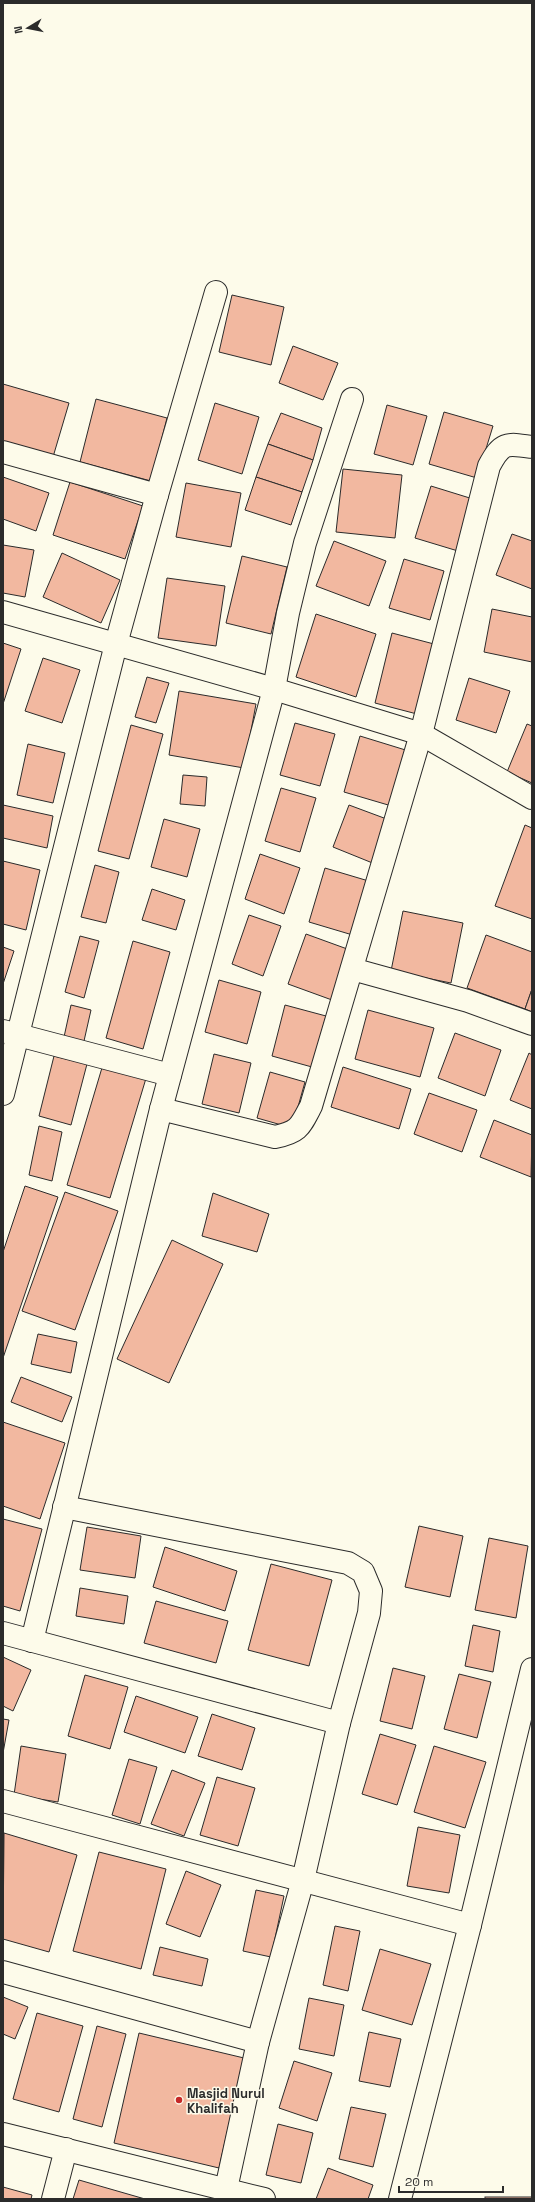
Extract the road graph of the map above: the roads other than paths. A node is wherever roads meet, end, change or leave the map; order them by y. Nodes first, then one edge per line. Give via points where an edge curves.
1 (216, 292) dead end
2 (352, 399) dead end
3 (532, 447) edge
4 (3, 452) edge
5 (157, 495) junction
6 (3, 612) edge
7 (116, 644) junction
8 (274, 689) junction
9 (421, 734) junction
10 (532, 798) edge
11 (352, 969) junction
12 (532, 1024) edge
13 (10, 1033) edge
14 (170, 1075) junction
15 (3, 1094) edge
16 (161, 1109) junction
17 (64, 1507) junction
18 (3, 1633) edge
19 (32, 1641) junction
20 (532, 1669) edge
21 (339, 1723) junction
22 (3, 1801) edge
23 (303, 1880) junction
24 (470, 1925) junction
25 (3, 1972) edge
26 (258, 2042) junction
27 (3, 2134) edge
28 (66, 2149) junction
29 (226, 2189) junction
30 (53, 2199) edge
31 (264, 2199) edge
32 (400, 2199) edge

1 - 5 street
2 - 8 street via 305,543 288,613
3 - 9 street via 513,444 505,446 498,450 489,466
4 - 5 street
5 - 7 street
6 - 7 street
7 - 8 street
7 - 13 street
8 - 9 street
8 - 14 street
9 - 10 street
9 - 11 street
11 - 12 street via 468,1001
11 - 16 street via 311,1106 293,1133 275,1137
13 - 14 street
13 - 15 street
14 - 16 street
16 - 17 street
17 - 19 street
17 - 21 street via 312,1555 348,1563 363,1572 371,1591 369,1613
18 - 19 street
19 - 21 street
20 - 24 street
21 - 23 street
22 - 23 street
23 - 24 street
23 - 26 street
24 - 32 street
25 - 26 street
26 - 29 street
27 - 28 street
28 - 29 street
28 - 30 street
29 - 31 street

